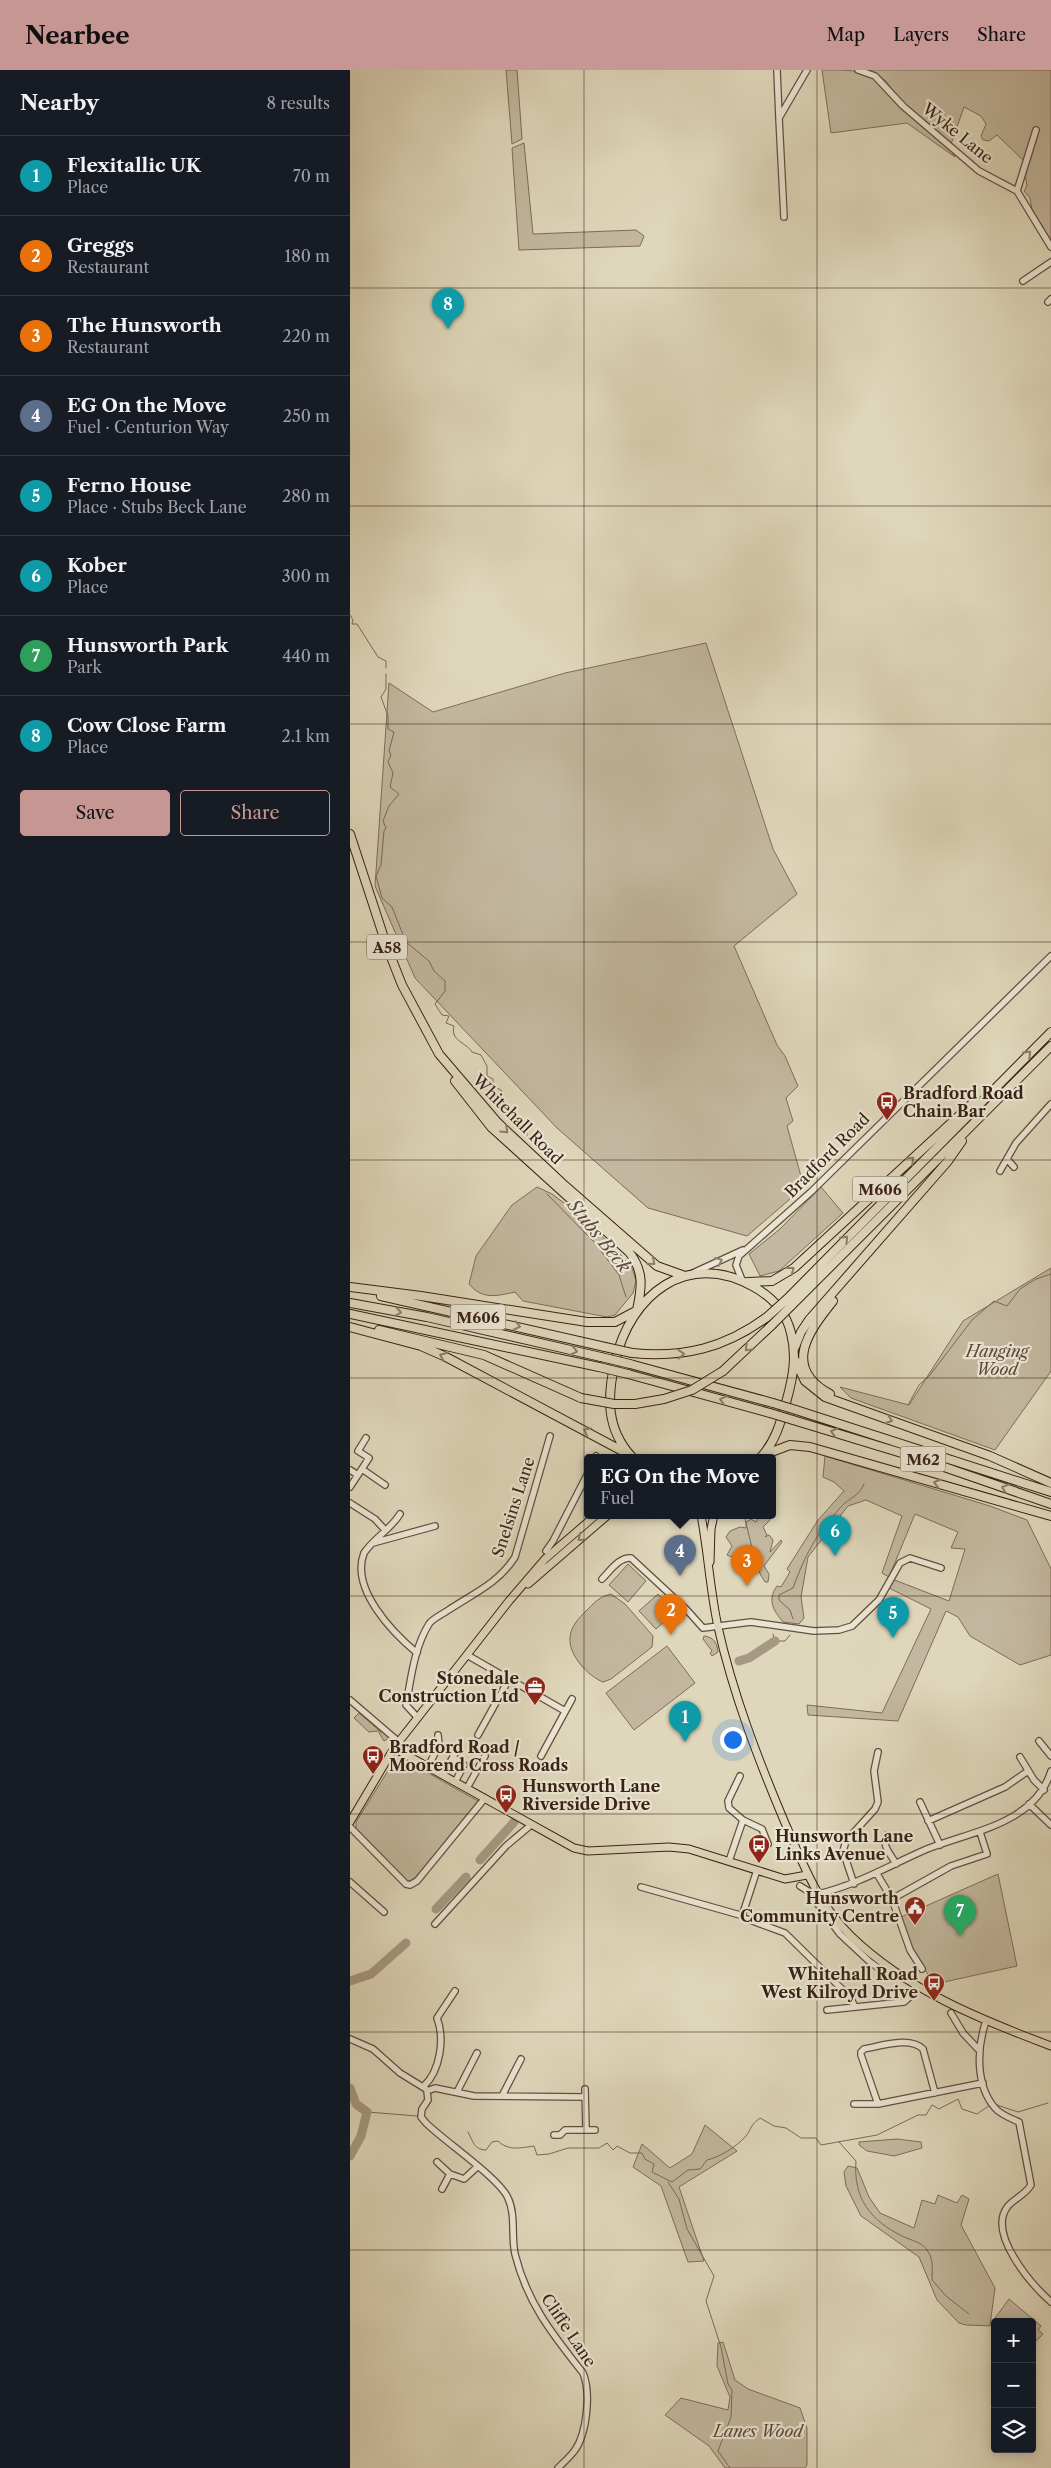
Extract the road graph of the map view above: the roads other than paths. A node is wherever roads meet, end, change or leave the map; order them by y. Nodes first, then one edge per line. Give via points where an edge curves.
1 (777, 70) edge
2 (808, 70) edge
3 (858, 70) edge
4 (780, 118) junction
5 (1036, 130) dead end
6 (1017, 191) junction
7 (784, 217) dead end
8 (1051, 247) edge
9 (1051, 262) edge
10 (1023, 281) dead end
11 (350, 834) edge
12 (1051, 956) edge
13 (1051, 1032) edge
14 (1051, 1046) edge
15 (439, 1054) junction
16 (1005, 1076) junction
17 (1051, 1104) edge
18 (975, 1123) junction
19 (1006, 1159) junction
20 (1014, 1167) dead end
21 (1000, 1171) dead end
22 (750, 1246) junction
23 (852, 1272) junction
24 (687, 1276) junction
25 (744, 1281) junction
26 (350, 1288) edge
27 (350, 1303) edge
28 (789, 1303) junction
29 (636, 1311) junction
30 (350, 1314) edge
31 (350, 1326) edge
32 (794, 1355) junction
33 (860, 1409) junction
34 (550, 1436) dead end
35 (366, 1438) dead end
36 (627, 1454) edge
37 (630, 1454) edge
38 (763, 1454) edge
39 (768, 1454) edge
40 (350, 1470) edge
41 (360, 1472) junction
42 (1051, 1483) edge
43 (385, 1485) dead end
44 (584, 1486) edge
45 (350, 1487) edge
46 (1051, 1492) edge
47 (350, 1503) edge
48 (1051, 1504) edge
49 (400, 1514) dead end
50 (1051, 1516) edge
51 (591, 1519) edge
52 (603, 1519) edge
53 (702, 1519) edge
54 (713, 1519) edge
55 (435, 1526) dead end
56 (385, 1530) junction
57 (372, 1543) junction
58 (546, 1550) dead end
59 (941, 1568) dead end
60 (709, 1575) junction
61 (602, 1579) dead end
62 (509, 1601) junction
63 (718, 1626) junction
64 (417, 1653) junction
65 (467, 1655) junction
66 (509, 1679) junction
67 (572, 1699) dead end
68 (350, 1700) edge
69 (565, 1711) junction
70 (418, 1718) junction
71 (478, 1734) dead end
72 (438, 1735) dead end
73 (1039, 1741) dead end
74 (397, 1745) junction
75 (459, 1746) dead end
76 (878, 1752) dead end
77 (485, 1756) dead end
78 (541, 1756) dead end
79 (1051, 1756) edge
80 (453, 1757) junction
81 (1020, 1757) dead end
82 (428, 1767) junction
83 (1028, 1771) junction
84 (1051, 1771) edge
85 (443, 1775) junction
86 (740, 1776) dead end
87 (455, 1782) junction
88 (467, 1788) junction
89 (1047, 1789) edge
90 (485, 1798) junction
91 (920, 1802) dead end
92 (1029, 1804) junction
93 (743, 1820) junction
94 (928, 1821) junction
95 (350, 1822) edge
96 (531, 1825) junction
97 (1051, 1825) edge
98 (350, 1827) edge
99 (980, 1832) junction
100 (887, 1835) dead end
101 (768, 1844) dead end
102 (940, 1845) junction
103 (729, 1861) junction
104 (896, 1864) junction
105 (757, 1870) junction
106 (877, 1874) junction
107 (807, 1875) junction
108 (350, 1882) edge
109 (854, 1884) junction
110 (800, 1886) dead end
111 (641, 1887) dead end
112 (818, 1894) junction
113 (892, 1899) junction
114 (384, 1912) dead end
115 (830, 1917) junction
116 (747, 1919) dead end
117 (435, 1924) dead end
118 (922, 1969) dead end
119 (915, 1985) junction
120 (455, 1991) dead end
121 (855, 2007) junction
122 (827, 2010) dead end
123 (951, 2013) dead end
124 (986, 2021) junction
125 (350, 2039) edge
126 (1051, 2046) edge
127 (978, 2049) junction
128 (477, 2053) dead end
129 (521, 2059) dead end
130 (983, 2083) junction
131 (425, 2089) junction
132 (585, 2089) dead end
133 (457, 2092) junction
134 (935, 2093) junction
135 (502, 2096) junction
136 (585, 2097) junction
137 (854, 2104) dead end
138 (878, 2104) junction
139 (586, 2130) junction
140 (595, 2130) dead end
141 (554, 2135) dead end
142 (437, 2162) dead end
143 (478, 2167) junction
144 (450, 2174) junction
145 (442, 2189) dead end
146 (1051, 2302) edge
147 (558, 2468) edge

1 - 4 street
2 - 4 street
3 - 6 street, Wyke Lane via 875,76 903,106 979,171
4 - 7 street
5 - 6 street
6 - 8 street
9 - 10 street
11 - 15 highway, Whitehall Road / A58 via 402,985
12 - 22 street, Bradford Road via 812,1191
16 -> 13 highway, M606
14 - 18 highway, M606
15 -> 24 highway, Whitehall Road / A58 via 498,1123 624,1237 657,1266
15 - 29 highway, A58 via 491,1127 629,1252 641,1275
25 -> 16 highway, M606 via 772,1281 794,1268
28 -> 16 highway, M606
17 - 19 street
18 - 23 highway, M606 via 948,1161
18 - 28 highway, M606
19 - 20 street
19 - 21 street
24 -> 22 street, Bradford Road
22 - 25 street, Bradford Road via 736,1262 736,1269
23 - 32 highway, M606 via 805,1325
23 - 33 highway via 808,1335 802,1355 806,1371 816,1384
24 - 25 highway via 716,1273
24 - 29 highway via 660,1287
25 - 32 highway via 767,1295 780,1310 790,1329
26 -> 28 highway, M606, bridge via 632,1352 677,1354 704,1350 733,1339
26 - 29 highway via 599,1323 620,1320
27 -> 46 highway, M62, bridge via 427,1317 630,1364 773,1403
28 -> 31 highway, M606, bridge via 772,1325 723,1371 692,1390 635,1404 581,1398 484,1355
29 - 37 highway via 621,1340 609,1391 614,1428
48 -> 30 highway, M62, bridge via 918,1458 628,1374
36 -> 31 highway via 446,1357 421,1346
32 - 33 highway via 802,1376 813,1390
32 - 38 highway via 791,1385 780,1422
33 -> 42 highway via 990,1456
34 - 64 street, Snelsins Lane via 515,1557 508,1569 430,1623
35 - 41 street via 358,1451 369,1458
50 -> 39 highway via 810,1446 785,1446
40 - 41 street
41 - 43 street
41 - 45 street
44 - 58 street
47 - 56 street via 375,1519
49 - 56 street
51 - 62 main road via 545,1559
52 -> 62 main road
53 - 60 main road
54 - 60 main road
55 - 57 street
56 - 57 street
57 - 64 street via 360,1561 362,1588 380,1621
59 - 63 street via 910,1558 900,1563 878,1600 852,1626 839,1630 814,1631 751,1622
60 - 63 main road
61 - 63 street via 619,1561 630,1558 702,1628
62 - 65 main road
63 - 107 main road via 757,1757
64 - 70 street, Snelsins Lane via 406,1705
65 - 66 street
65 - 70 main road
66 - 69 street
66 - 71 street
67 - 69 street
68 - 74 street
69 - 78 street
70 - 74 main road
72 - 82 street via 439,1745
73 - 79 street
74 - 82 main road
74 - 95 main road
75 - 80 street
76 - 109 street via 874,1771 878,1802 846,1841 843,1851
77 - 88 street
80 - 85 street
80 - 87 street via 464,1765
81 - 83 street
82 - 85 main road
83 - 89 street
83 - 94 street via 1005,1787
84 - 89 street
85 - 87 main road
86 - 93 street via 728,1801 729,1808
87 - 88 main road
88 - 90 main road
89 - 92 street
90 - 96 main road
90 - 98 street via 410,1885
91 - 94 street
92 - 97 street
92 - 99 street via 1008,1819
93 - 101 street via 762,1829
93 - 103 street
94 - 102 street
96 - 103 main road via 574,1848 669,1847
96 - 117 street via 506,1846
99 - 102 street
99 - 113 street via 987,1854 951,1866
100 - 104 street via 884,1840 886,1849
102 - 104 street
103 - 105 main road
104 - 106 street
105 - 107 main road via 785,1879
105 - 111 street via 740,1914
106 - 109 street
106 - 113 street
107 - 112 main road
108 - 114 street
109 - 112 street
110 - 115 street via 808,1890
112 - 115 main road
113 - 118 street via 910,1950
115 - 119 main road via 878,1960
116 - 121 street via 785,1932 850,1997
119 - 121 street via 912,1995 904,2002
119 - 124 main road
120 - 131 street via 437,2018 442,2035 434,2073
121 - 122 street
123 - 127 street via 963,2034
124 - 126 main road
124 - 127 street
125 - 131 street via 367,2045
127 - 130 street
128 - 133 street
129 - 135 street
130 - 134 street
130 - 146 street via 1002,2114 1019,2122 1031,2186 1026,2194 1007,2207 1002,2220 1006,2242 1020,2270
131 - 133 street
131 - 143 street, Cliffe Lane via 428,2100 421,2117
132 - 136 street
133 - 135 street
134 - 138 street
134 - 138 street via 920,2045 909,2042 864,2049 860,2052
135 - 136 street
136 - 139 street
137 - 138 street
139 - 140 street
139 - 141 street via 565,2130
142 - 144 street
143 - 144 street via 464,2179
143 - 147 street, Cliffe Lane via 508,2197 518,2268 538,2315 583,2373 587,2384 588,2398 581,2437 575,2450
144 - 145 street

